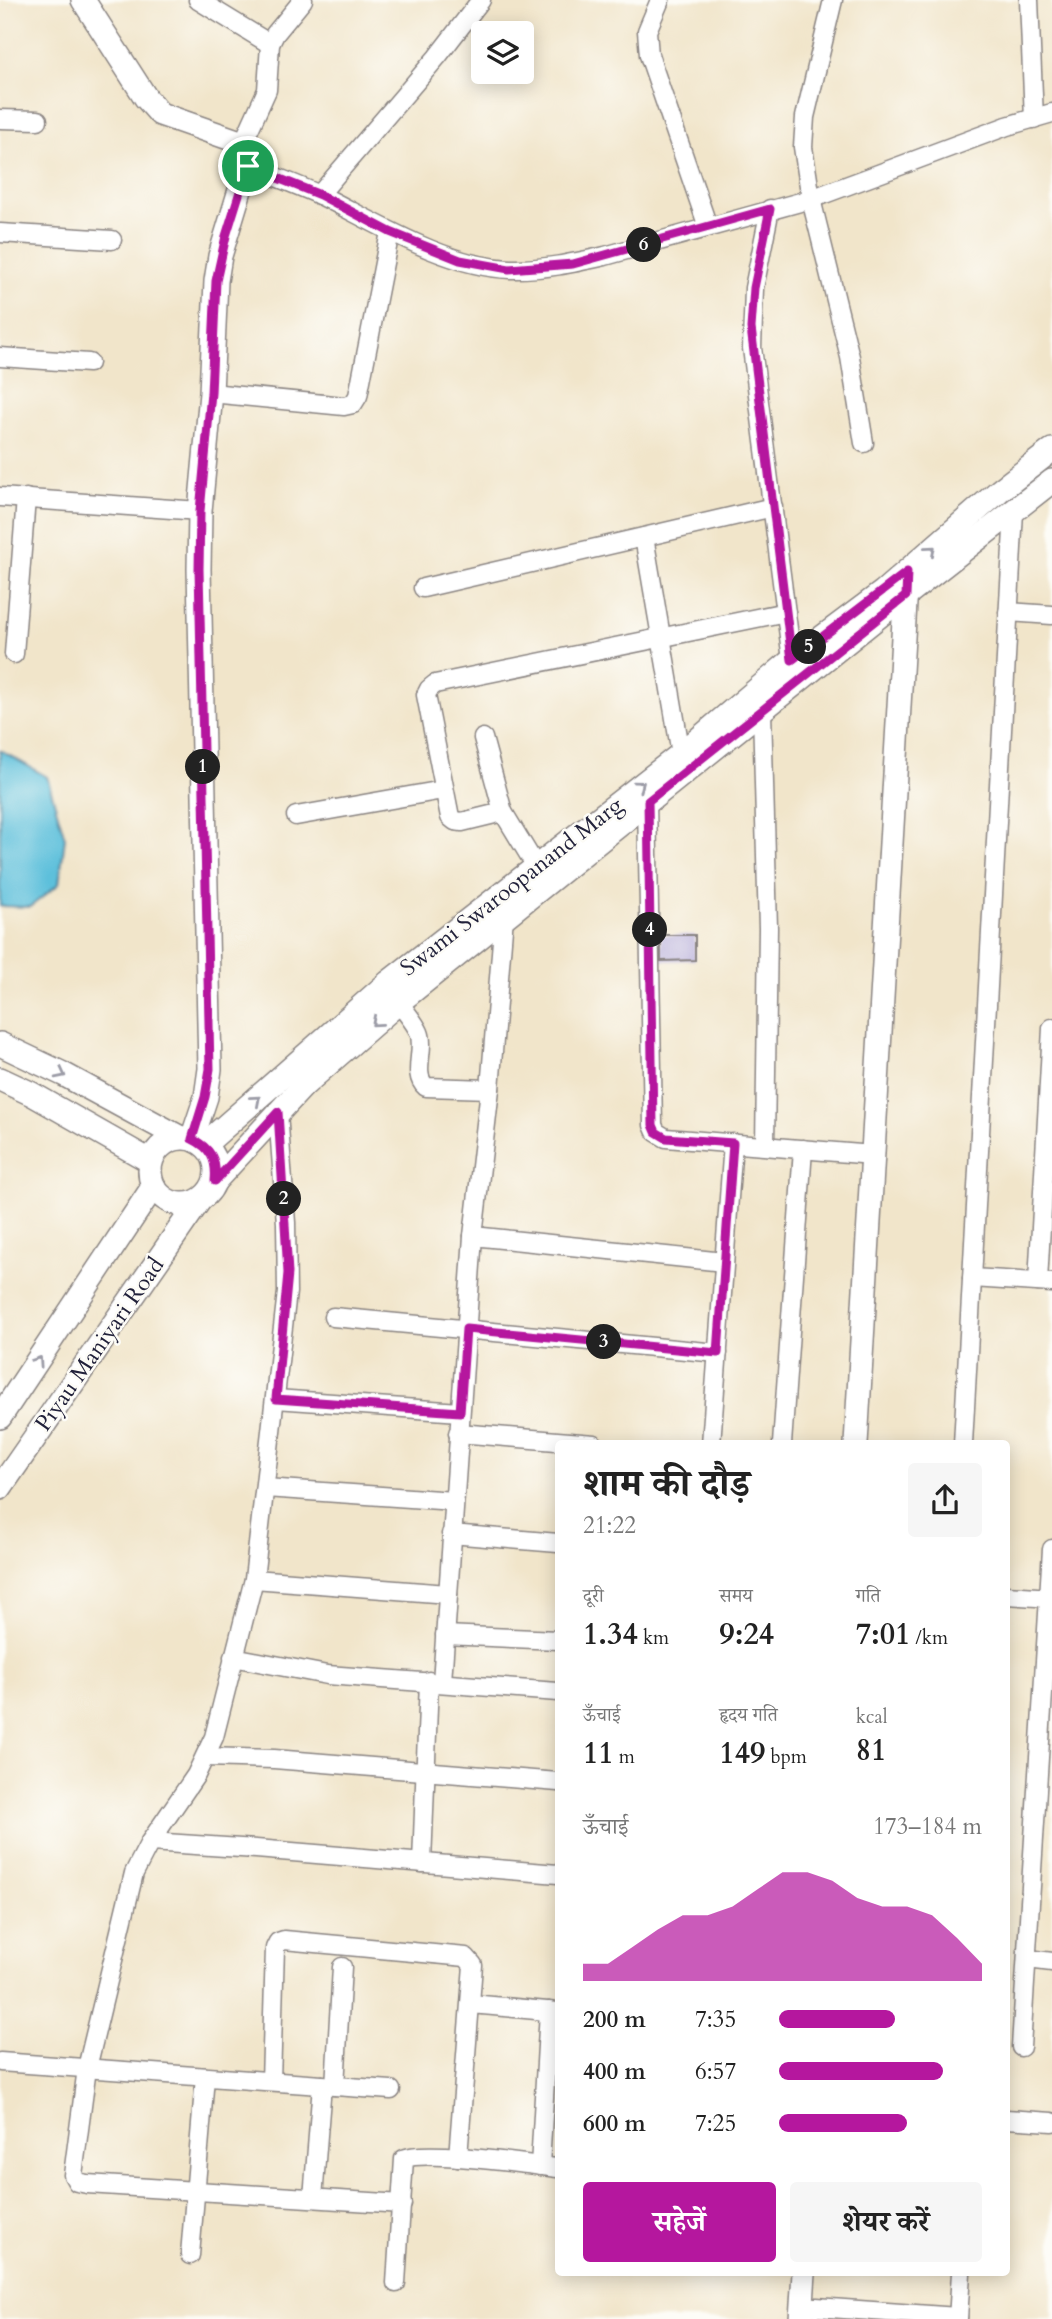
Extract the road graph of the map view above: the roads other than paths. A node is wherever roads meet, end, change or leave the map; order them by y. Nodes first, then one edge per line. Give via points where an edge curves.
1 (83, 0) edge
2 (198, 0) edge
3 (303, 0) edge
4 (481, 0) edge
5 (660, 0) edge
6 (833, 0) edge
7 (1029, 0) edge
8 (270, 44) junction
9 (1052, 113) edge
10 (0, 118) edge
11 (1034, 119) junction
12 (38, 120) dead end
13 (243, 143) junction
14 (248, 166) junction
15 (320, 195) junction
16 (811, 199) junction
17 (770, 209) junction
18 (708, 227) junction
19 (390, 232) junction
20 (0, 233) edge
21 (112, 240) dead end
22 (0, 358) edge
23 (89, 363) dead end
24 (211, 393) junction
25 (864, 443) dead end
26 (1052, 450) edge
27 (1052, 481) edge
28 (0, 497) edge
29 (26, 498) junction
30 (773, 507) junction
31 (200, 511) junction
32 (1014, 511) junction
33 (644, 537) junction
34 (907, 572) junction
35 (423, 588) dead end
36 (906, 596) junction
37 (1008, 611) junction
38 (786, 612) junction
39 (1052, 615) edge
40 (659, 637) junction
41 (15, 654) dead end
42 (792, 660) junction
43 (762, 711) junction
44 (483, 737) dead end
45 (681, 754) junction
46 (443, 790) junction
47 (648, 801) junction
48 (503, 812) junction
49 (296, 816) dead end
50 (537, 868) junction
51 (504, 916) junction
52 (399, 1002) junction
53 (1052, 1028) edge
54 (0, 1044) edge
55 (0, 1079) edge
56 (490, 1089) junction
57 (278, 1112) junction
58 (192, 1140) junction
59 (733, 1143) junction
60 (765, 1146) junction
61 (803, 1149) junction
62 (873, 1155) junction
63 (150, 1161) junction
64 (215, 1181) junction
65 (153, 1187) junction
66 (199, 1201) junction
67 (473, 1236) junction
68 (724, 1262) junction
69 (972, 1278) junction
70 (1045, 1282) edge
71 (333, 1317) dead end
72 (466, 1329) junction
73 (718, 1353) junction
74 (276, 1399) junction
75 (460, 1412) junction
76 (0, 1417) edge
77 (458, 1433) junction
78 (711, 1440) edge
79 (782, 1440) edge
80 (856, 1440) edge
81 (963, 1440) edge
82 (555, 1441) edge
83 (0, 1488) edge
84 (265, 1488) junction
85 (454, 1501) junction
86 (452, 1534) junction
87 (555, 1543) edge
88 (1052, 1549) edge
89 (254, 1578) junction
90 (448, 1594) junction
91 (1010, 1595) edge
92 (1051, 1598) edge
93 (445, 1635) junction
94 (555, 1640) edge
95 (233, 1657) junction
96 (435, 1682) junction
97 (555, 1692) edge
98 (205, 1757) junction
99 (1046, 1759) edge
100 (425, 1771) junction
101 (555, 1782) edge
102 (150, 1842) junction
103 (422, 1863) junction
104 (555, 1874) edge
105 (1027, 1959) junction
106 (1052, 1962) edge
107 (342, 1967) dead end
108 (471, 2004) junction
109 (553, 2011) edge
110 (1021, 2047) dead end
111 (0, 2062) edge
112 (86, 2068) junction
113 (205, 2077) junction
114 (271, 2081) junction
115 (329, 2086) junction
116 (391, 2090) dead end
117 (1010, 2119) edge
118 (1052, 2122) edge
119 (458, 2157) junction
120 (549, 2167) edge
121 (195, 2190) junction
122 (313, 2198) junction
123 (401, 2204) junction
124 (190, 2255) dead end
125 (804, 2276) edge
126 (961, 2276) edge
127 (396, 2283) dead end
128 (801, 2313) edge
129 (958, 2318) edge

1 - 13 street via 160,114
2 - 8 street
3 - 8 street via 281,23
4 - 15 street
5 - 18 street via 647,31 649,55
6 - 16 street via 805,117 803,147
7 - 11 street
8 - 13 street via 267,90
9 - 11 street
10 - 12 street
11 - 16 street
13 - 14 street via 248,148
14 - 15 street
14 - 24 street via 216,281
15 - 19 street
16 - 17 street
16 - 25 street via 850,358
17 - 18 street
17 - 30 street via 751,328
18 - 19 street via 573,264 509,269 460,260
19 - 24 street via 353,404
20 - 21 street
22 - 23 street
24 - 31 street
34 -> 26 street, Swami Swaroopanand Marg
27 - 32 street, Swami Swaroopanand Marg
28 - 29 street
29 - 31 street
29 - 41 street
30 - 33 street
30 - 38 street
31 - 58 street via 210,1069
32 - 36 street, Swami Swaroopanand Marg
32 - 37 street
33 - 35 street
33 - 40 street
34 - 36 street
34 - 42 street, Swami Swaroopanand Marg
36 - 43 street, Swami Swaroopanand Marg
36 - 62 street
37 - 39 street
37 - 69 street
38 - 40 street
38 - 42 street
40 - 45 street
40 - 46 street via 435,684 426,695
42 - 45 street, Swami Swaroopanand Marg
43 - 47 street, Swami Swaroopanand Marg
43 - 60 street via 768,928
44 - 48 street
50 -> 45 street, Swami Swaroopanand Marg
46 - 48 street via 455,821
46 - 49 street
47 - 51 street, Swami Swaroopanand Marg
47 - 59 street via 653,1125 666,1138
48 - 50 street
58 -> 50 street, Swami Swaroopanand Marg
51 - 52 street, Swami Swaroopanand Marg
51 - 56 street
52 - 56 street via 419,1031 422,1084
52 -> 57 street, Swami Swaroopanand Marg
53 - 70 street
54 -> 58 street
55 - 63 street
56 - 67 street
57 - 64 street, Swami Swaroopanand Marg
57 - 74 street via 288,1273
58 - 63 street via 166,1141
58 - 64 street via 212,1155
59 - 60 street
59 - 68 street
60 - 61 street
61 - 62 street
61 - 79 street
62 - 80 street
63 - 65 street
64 - 66 street
65 - 66 street via 173,1203
76 -> 65 street, Piyau Maniyari Road
66 - 83 street, Piyau Maniyari Road
67 - 68 street
67 - 72 street
68 - 73 street
69 - 70 street
69 - 81 street
71 - 72 street
72 - 73 street
72 - 75 street
73 - 78 street
74 - 75 street
74 - 84 street
75 - 77 street
77 - 82 street
77 - 85 street
84 - 85 street
84 - 89 street
85 - 86 street
86 - 87 street
86 - 90 street
88 - 92 street
89 - 90 street
89 - 95 street
90 - 93 street
91 - 92 street
92 - 99 street
93 - 94 street
93 - 96 street
95 - 96 street via 327,1675
95 - 98 street
96 - 97 street
96 - 100 street
98 - 100 street
98 - 102 street
99 - 105 street
100 - 101 street
100 - 103 street
102 - 103 street
102 - 112 street via 134,1872
103 - 104 street
105 - 106 street
105 - 110 street
107 - 115 street
108 - 109 street
108 - 114 street via 473,1965 466,1957 278,1942
108 - 119 street
109 - 120 street
111 - 112 street
112 - 113 street
112 - 121 street via 74,2175 77,2182
113 - 114 street
113 - 121 street
114 - 115 street
115 - 116 street
115 - 122 street
117 - 118 street
119 - 120 street
119 - 123 street via 404,2159
121 - 122 street
121 - 124 street
122 - 123 street
123 - 127 street
125 - 128 street
126 - 129 street
128 - 129 street

